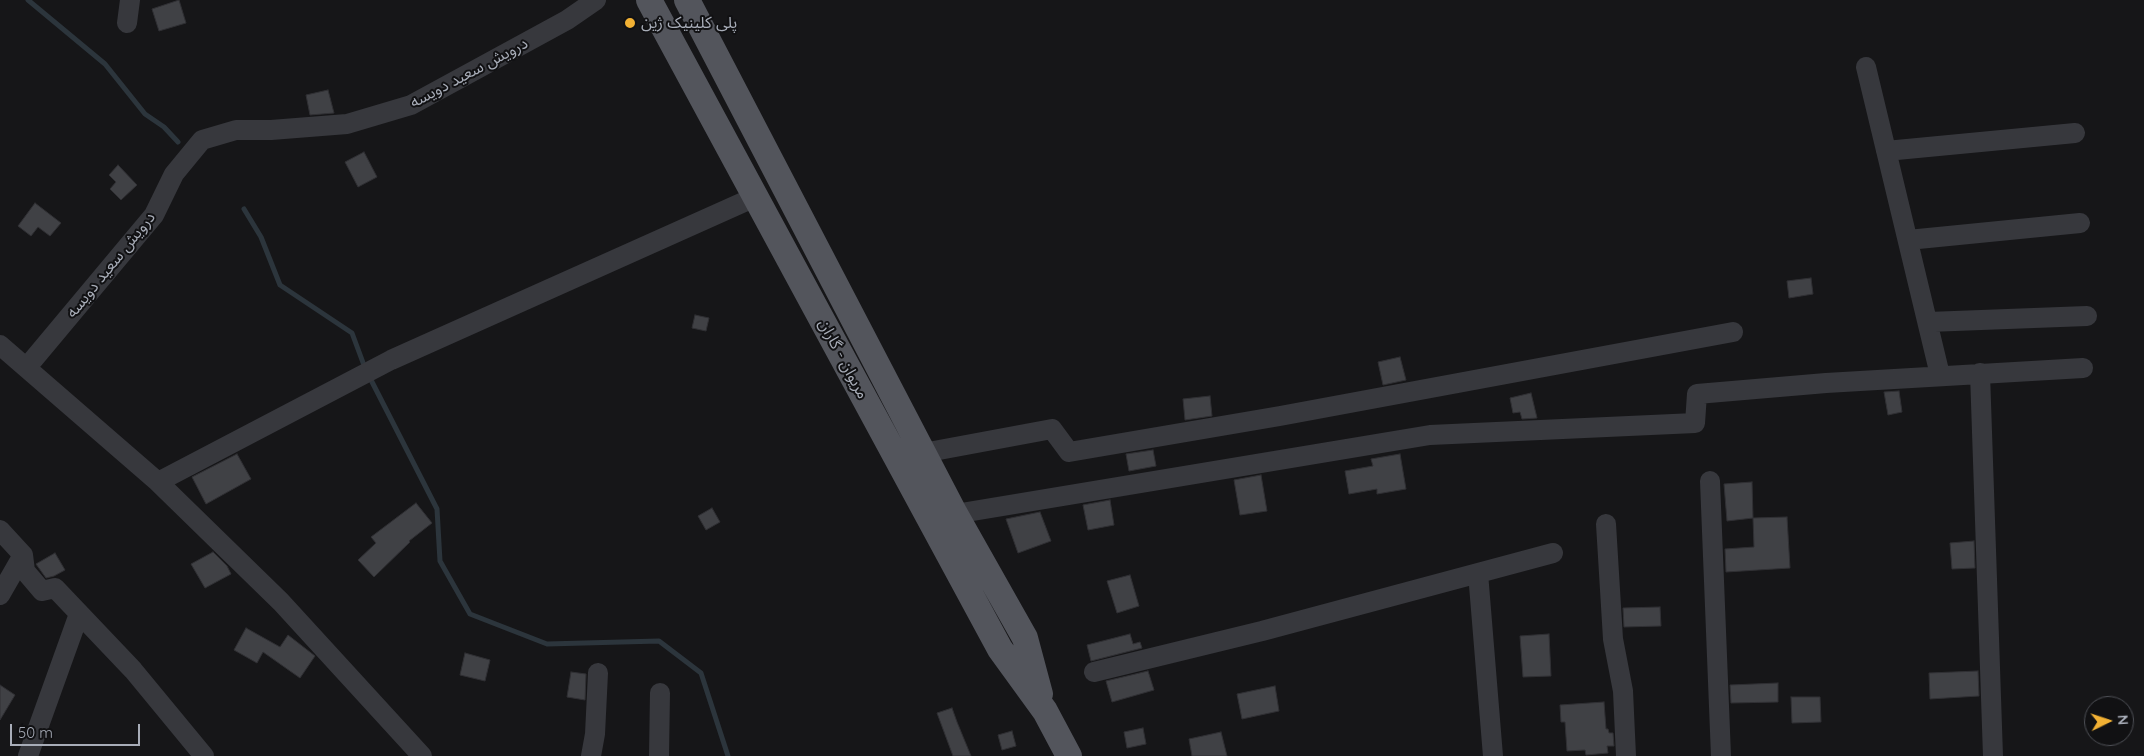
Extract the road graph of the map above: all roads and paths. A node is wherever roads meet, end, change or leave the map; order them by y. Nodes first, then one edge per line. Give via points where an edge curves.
1 (130, 0) edge
2 (596, 0) edge
3 (649, 0) edge
4 (687, 0) edge
5 (127, 23) dead end
6 (1866, 67) dead end
7 (2075, 133) dead end
8 (1886, 151) junction
9 (755, 197) junction
10 (2080, 223) dead end
11 (1908, 240) junction
12 (2087, 316) dead end
13 (1928, 322) junction
14 (1733, 332) dead end
15 (0, 345) edge
16 (27, 367) junction
17 (2083, 368) dead end
18 (1980, 373) junction
19 (1940, 375) junction
20 (923, 453) junction
21 (1710, 481) dead end
22 (158, 482) junction
23 (955, 514) junction
24 (1606, 524) dead end
25 (0, 530) edge
26 (1553, 553) dead end
27 (23, 555) junction
28 (1478, 573) junction
29 (0, 595) edge
30 (79, 614) junction
31 (1094, 672) dead end
32 (598, 674) dead end
33 (660, 693) dead end
34 (1045, 712) junction
35 (28, 756) edge
36 (204, 756) edge
37 (422, 756) edge
38 (591, 756) edge
39 (659, 756) edge
40 (1069, 756) edge
41 (1494, 756) edge
42 (1626, 756) edge
43 (1721, 756) edge
44 (1993, 756) edge

1 - 5 street
2 - 16 street, درویش سعید دویسه via 567,20 411,104 347,124 236,130 202,140 174,174 154,216
3 - 9 main road, مریوان - گاران
4 - 20 main road, مریوان - گاران
6 - 8 street
7 - 8 street
8 - 11 street
9 - 22 street via 353,378
9 - 34 main road, مریوان - گاران via 1000,649
10 - 11 street
11 - 13 street
12 - 13 street
13 - 19 street
14 - 20 street via 1069,452 1052,429
15 - 16 street
16 - 22 street
17 - 18 street
18 - 19 street
18 - 44 street
19 - 23 street via 1697,394 1695,423 1430,435
20 - 23 main road, مریوان - گاران
21 - 43 street
22 - 37 street via 281,602
23 - 34 main road, مریوان - گاران via 1025,638
24 - 42 street via 1613,639 1623,691
25 - 27 street
26 - 28 street
27 - 29 street
27 - 30 street via 25,571 42,591 55,588
28 - 31 street
28 - 41 street
30 - 35 street
30 - 36 street via 133,670
32 - 38 street
33 - 39 street
34 - 40 main road, مریوان - گاران

